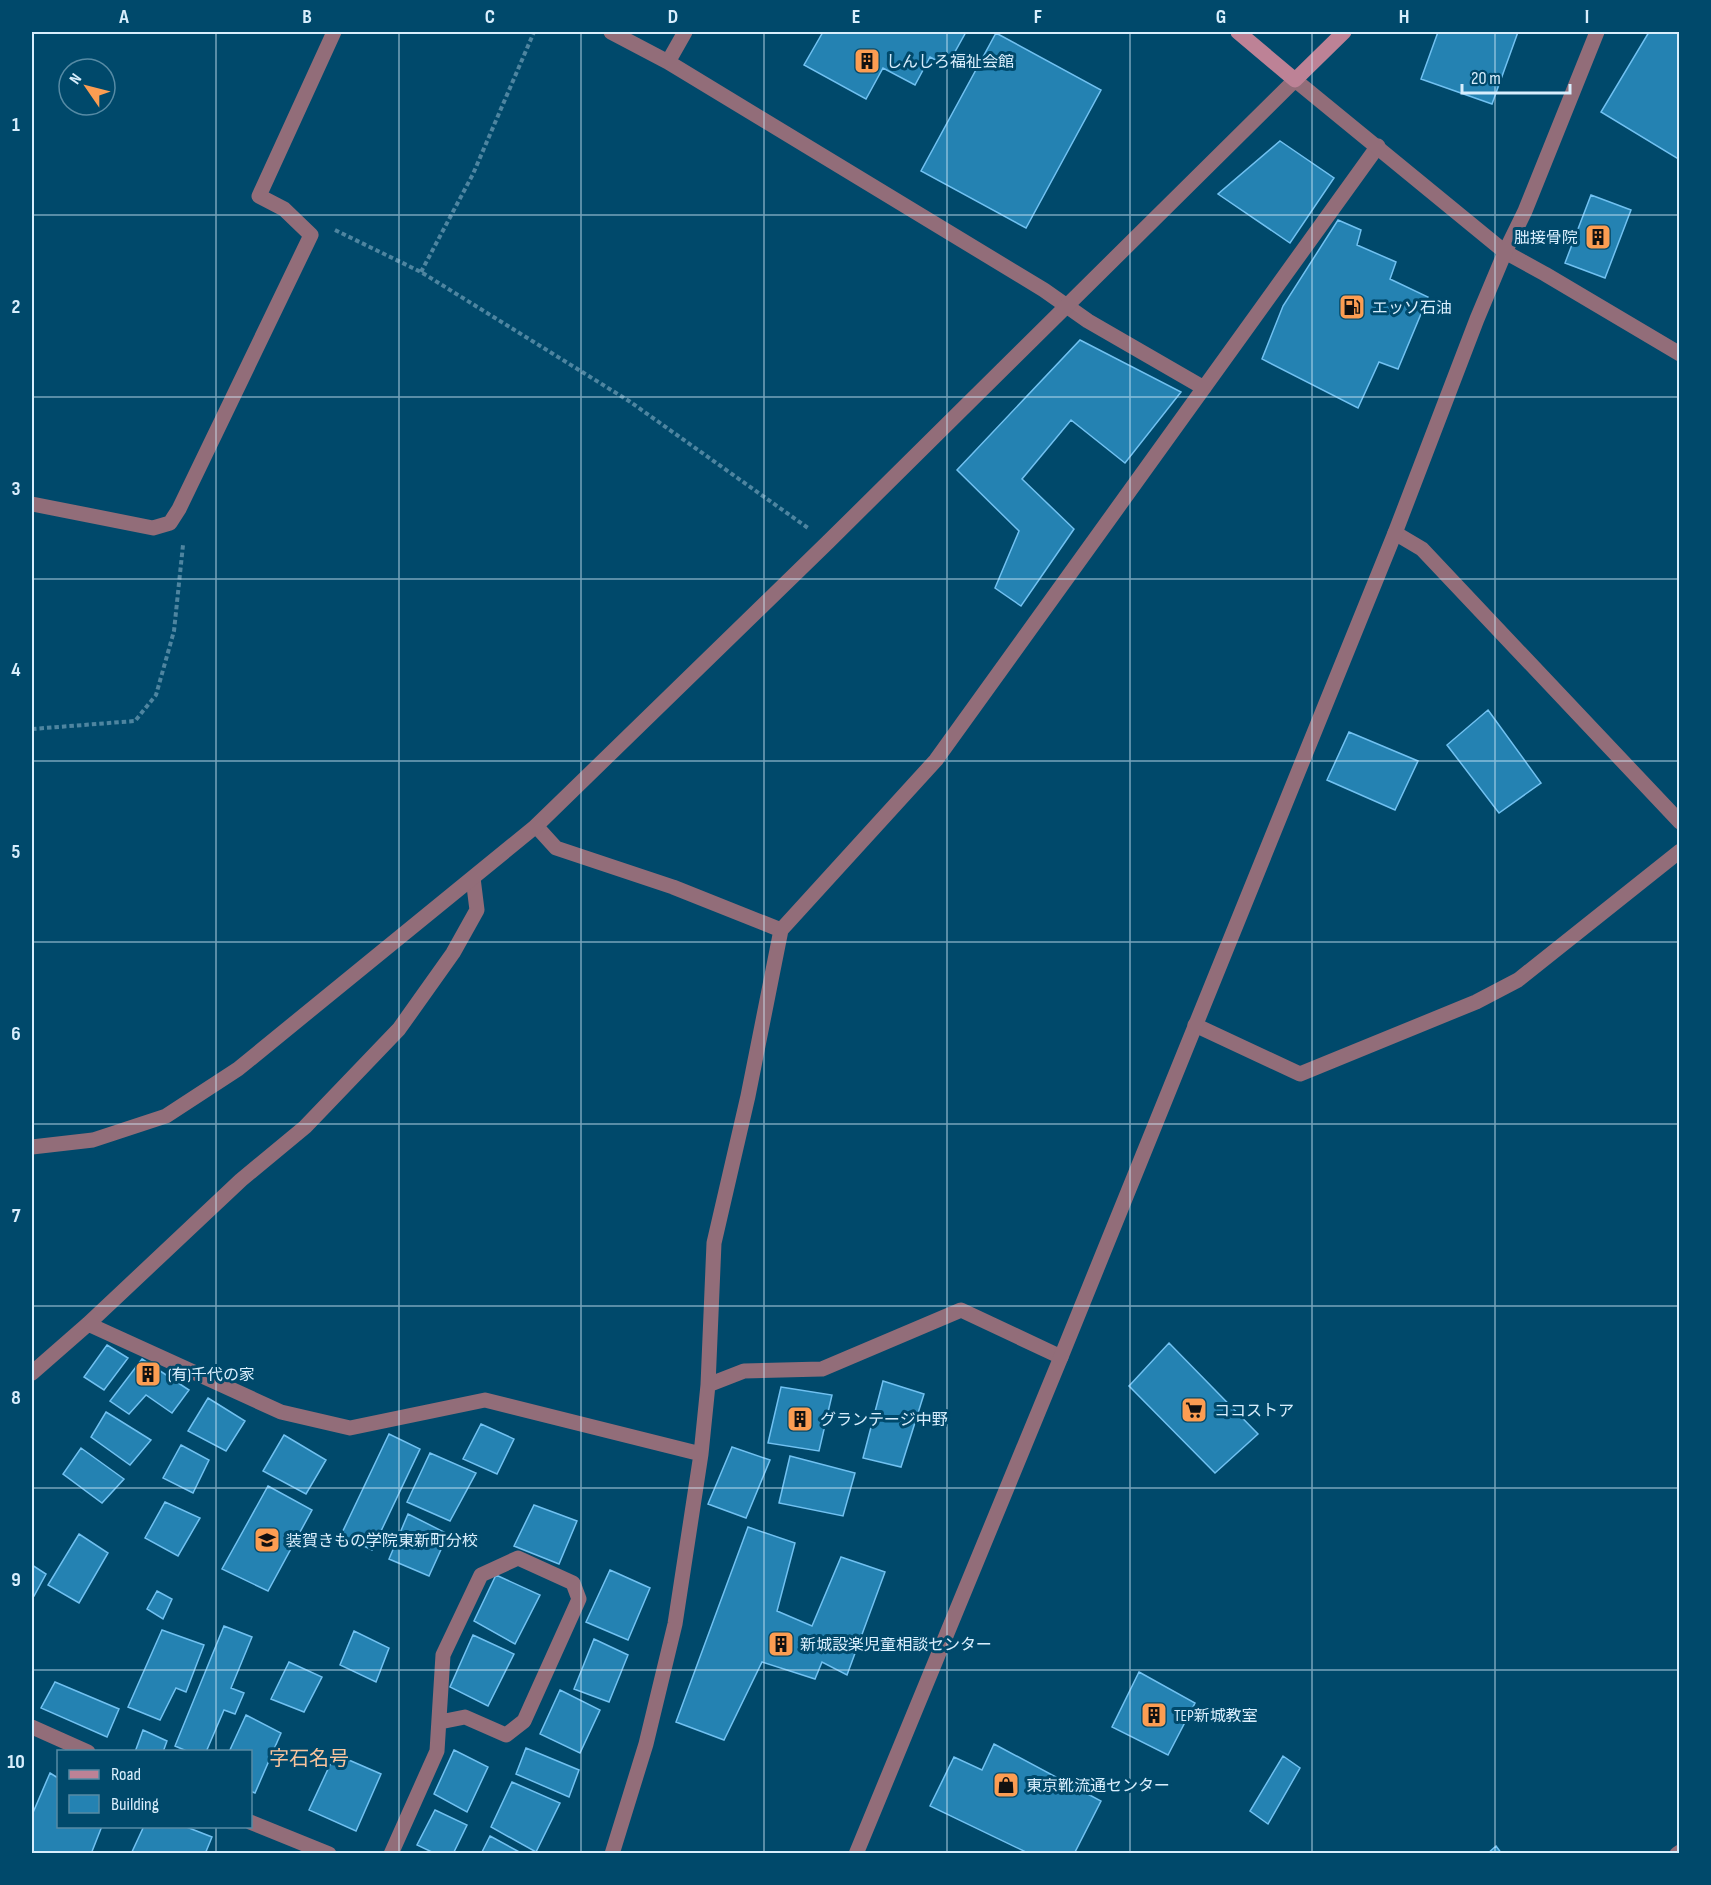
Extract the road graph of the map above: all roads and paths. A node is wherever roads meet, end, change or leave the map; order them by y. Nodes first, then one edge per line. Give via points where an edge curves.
1 (334, 32) edge
2 (534, 32) edge
3 (611, 32) edge
4 (685, 32) edge
5 (1238, 32) edge
6 (1344, 32) edge
7 (1597, 32) edge
8 (668, 62) junction
9 (1296, 80) junction
10 (1378, 146) junction
11 (311, 235) junction
12 (1505, 252) junction
13 (421, 272) junction
14 (1066, 306) junction
15 (1680, 354) edge
16 (1204, 388) junction
17 (32, 504) edge
18 (170, 523) junction
19 (1395, 533) junction
20 (828, 542) junction
21 (32, 729) edge
22 (1680, 822) edge
23 (536, 826) junction
24 (1680, 850) edge
25 (473, 878) junction
26 (781, 930) junction
27 (1195, 1025) junction
28 (32, 1147) edge
29 (88, 1323) junction
30 (1061, 1356) junction
31 (32, 1373) edge
32 (708, 1385) junction
33 (701, 1454) junction
34 (440, 1722) junction
35 (32, 1727) edge
36 (84, 1750) edge
37 (252, 1823) edge
38 (329, 1854) edge
39 (391, 1854) edge
40 (612, 1854) edge
41 (856, 1854) edge

1 - 11 street via 259,196 284,209
2 - 13 path via 473,174
3 - 8 street
4 - 8 street
5 - 9 main road
6 - 9 main road
7 - 12 street
8 - 14 street
9 - 10 street
9 - 14 street
10 - 12 street
10 - 16 street
11 - 13 path via 334,230
11 - 18 street
12 - 15 street
12 - 19 street
13 - 20 path via 629,401
14 - 16 street
14 - 20 street
16 - 26 street via 936,760
17 - 18 street via 153,528
18 - 21 path via 184,547 174,631 156,695 135,721
19 - 22 street via 1422,549
19 - 27 street
20 - 23 street
23 - 25 street
23 - 26 street via 556,848 673,887
24 - 27 street via 1518,980 1476,1002 1300,1074
25 - 28 street via 238,1069 166,1116 93,1140
25 - 29 street via 477,910 453,953 399,1029 306,1127 241,1180
26 - 32 street via 714,1243
27 - 30 street
29 - 31 street
29 - 33 street via 281,1412 350,1428 485,1400
30 - 32 street via 961,1311 822,1369 744,1371
30 - 41 street
32 - 33 street
33 - 40 street via 675,1624 646,1744
34 - 34 street via 443,1654 481,1575 518,1558 573,1583 579,1599 524,1721 506,1735 465,1717
34 - 39 street via 437,1751
35 - 36 street
37 - 38 street

